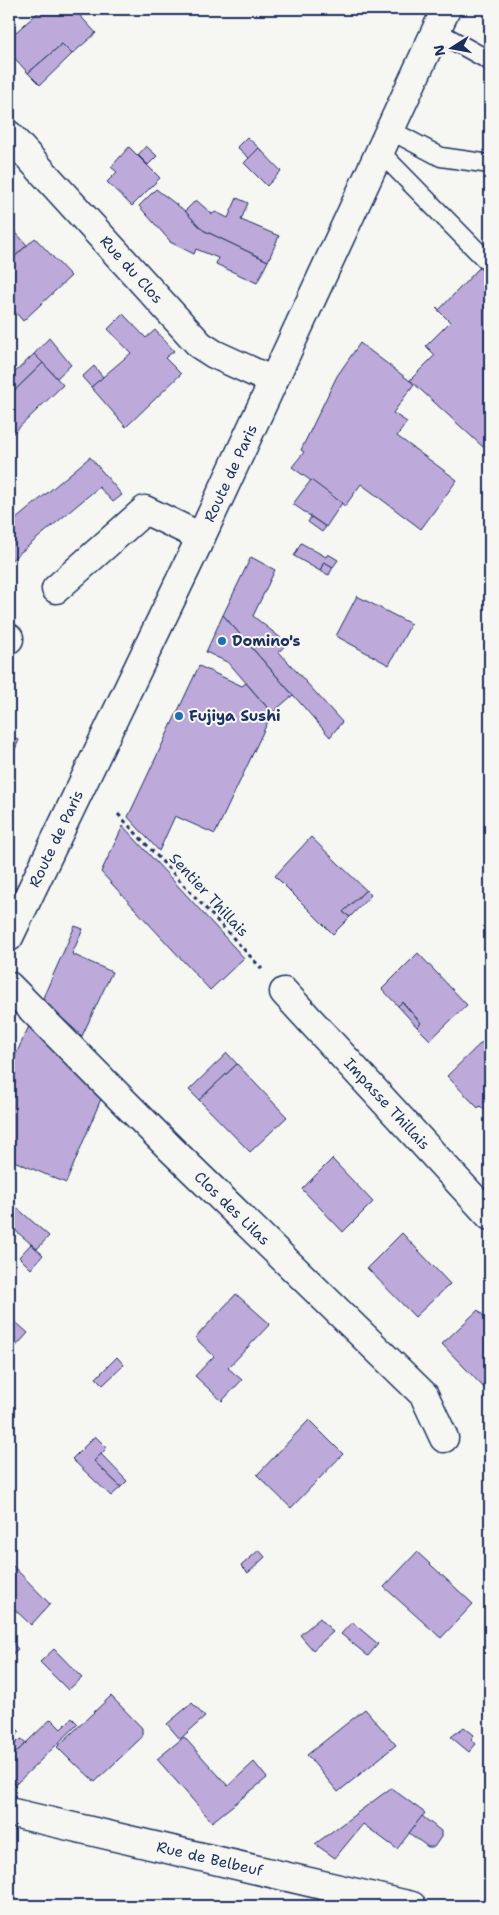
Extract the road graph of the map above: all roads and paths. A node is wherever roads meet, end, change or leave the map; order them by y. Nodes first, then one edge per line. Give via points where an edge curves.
1 (441, 20) edge
2 (490, 60) edge
3 (9, 135) edge
4 (385, 141) junction
5 (490, 164) edge
6 (490, 264) edge
7 (274, 381) junction
8 (201, 536) junction
9 (56, 588) dead end
10 (118, 814) dead end
11 (9, 937) edge
12 (9, 986) edge
13 (284, 992) joint
14 (490, 1216) edge
15 (444, 1438) dead end
16 (9, 1812) edge
17 (412, 1906) edge

1 - 2 lane
1 - 4 street, Route de Paris
3 - 7 street, Rue du Clos via 200,345
4 - 5 lane via 441,157
4 - 6 lane
4 - 7 street, Route de Paris
7 - 8 street, Route de Paris
8 - 9 street via 145,510
8 - 11 street, Route de Paris
10 - 13 path, Sentier Thillais
12 - 15 street, Clos des Lilas via 424,1395
13 - 14 street, Impasse Thillais
16 - 17 street, Rue de Belbeuf

